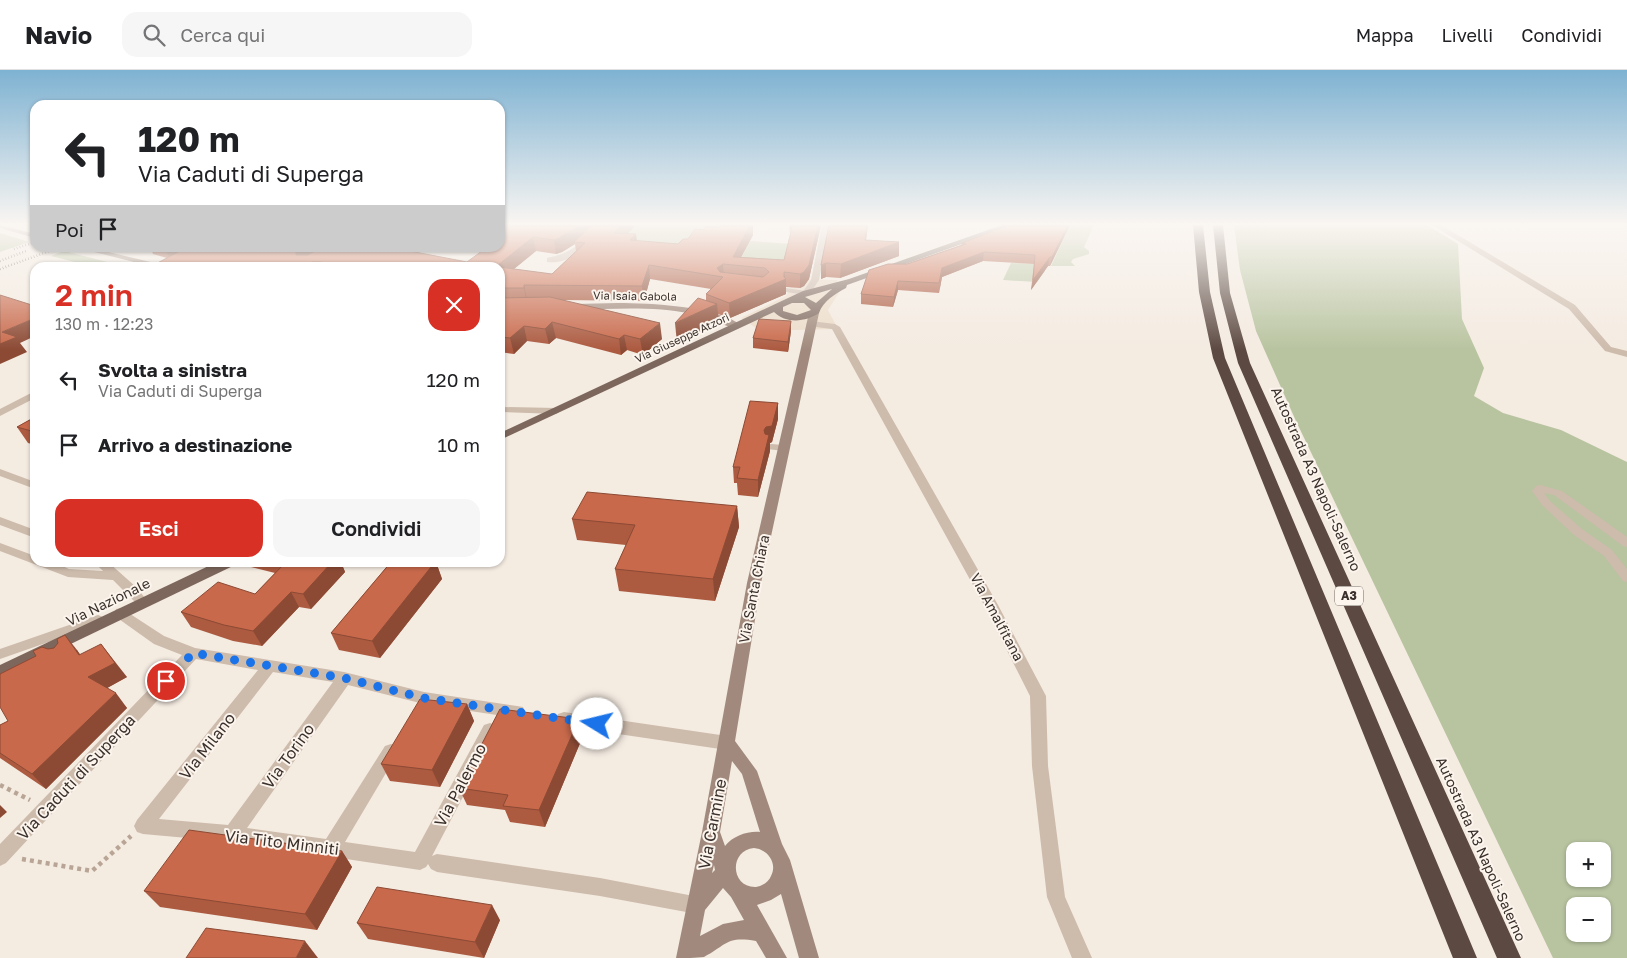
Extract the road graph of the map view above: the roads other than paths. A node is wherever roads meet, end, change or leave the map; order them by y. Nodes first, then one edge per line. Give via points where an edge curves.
1 (818, 266) edge
2 (894, 266) edge
3 (1201, 266) edge
4 (1222, 266) edge
5 (1504, 266) edge
6 (815, 280) junction
7 (788, 290) dead end
8 (828, 290) junction
9 (806, 293) junction
10 (796, 299) junction
11 (778, 306) junction
12 (570, 307) edge
13 (806, 316) junction
14 (758, 318) junction
15 (737, 326) junction
16 (1627, 354) edge
17 (30, 397) edge
18 (505, 410) edge
19 (556, 411) junction
20 (0, 413) edge
21 (505, 435) edge
22 (0, 472) edge
23 (30, 484) edge
24 (0, 521) edge
25 (30, 532) edge
26 (1627, 543) edge
27 (0, 547) edge
28 (30, 558) edge
29 (54, 567) edge
30 (106, 567) edge
31 (218, 567) edge
32 (116, 576) junction
33 (1627, 578) edge
34 (143, 603) junction
35 (121, 613) junction
36 (193, 653) junction
37 (0, 654) edge
38 (270, 666) junction
39 (0, 672) edge
40 (344, 678) junction
41 (424, 698) junction
42 (501, 709) junction
43 (414, 714) edge
44 (530, 714) edge
45 (549, 717) edge
46 (398, 740) edge
47 (727, 743) junction
48 (143, 826) joint
49 (711, 832) junction
50 (232, 834) junction
51 (331, 848) junction
52 (774, 848) junction
53 (1, 857) edge
54 (428, 862) junction
55 (783, 870) junction
56 (725, 871) junction
57 (739, 893) junction
58 (697, 905) junction
59 (761, 932) junction
60 (687, 958) edge
61 (777, 958) edge
62 (809, 958) edge
63 (1082, 958) edge
64 (1465, 958) edge
65 (1510, 958) edge

1 - 6 street
2 - 8 main road, Via Giuseppe Atzori
3 - 64 highway, A3 via 1210,330 1219,358
4 - 65 highway, Autostrada A3 Napoli-Salerno / A3 via 1224,293 1244,363
5 - 16 lane via 1572,307 1608,348
6 - 8 street
6 - 9 street
7 - 9 lane
8 - 9 main road, Via Giuseppe Atzori
8 - 13 main road, Via Giuseppe Atzori
9 - 10 main road, Via Giuseppe Atzori
10 - 11 main road, Via Giuseppe Atzori
10 - 13 main road via 811,302
11 - 13 main road via 781,314
11 - 14 main road, Via Giuseppe Atzori
12 - 15 street, Via Isaia Gabola via 666,306 712,315
13 - 14 main road, Via Giuseppe Atzori
13 - 47 street, Via Santa Chiara via 754,583
13 - 63 street, Via Amalfitana via 835,327 992,604 1038,696 1040,766 1056,897
14 - 15 main road, Via Giuseppe Atzori
15 - 19 main road, Via Giuseppe Atzori
17 - 20 lane
18 - 19 lane
19 - 21 main road
22 - 23 lane
24 - 25 lane
26 - 33 lane via 1558,493 1540,488 1537,491 1578,532 1608,553
27 - 28 lane
29 - 32 lane via 68,572
30 - 32 lane
31 - 34 main road, Via Nazionale
32 - 34 lane
34 - 35 main road, Via Nazionale
35 - 36 street via 159,640
35 - 37 lane
35 - 39 main road, Via Nazionale via 58,652
36 - 38 street
36 - 53 street, Via Caduti di Superga
38 - 40 street
38 - 48 street, Via Milano
40 - 41 street
40 - 50 street, Via Torino
41 - 42 street
41 - 43 street
42 - 44 street
42 - 54 street, Via Palermo
45 - 47 street
46 - 51 street
47 - 49 street, Via Carmine
47 - 52 street via 749,771
48 - 50 street, Via Tito Minniti
49 - 56 street
49 - 58 street, Via Carmine
50 - 51 street, Via Tito Minniti
51 - 54 street, Via Tito Minniti
52 - 55 street
52 - 56 street via 764,842 742,844 727,859
54 - 58 street, Via Tito Minniti via 535,876
55 - 57 street via 779,881 767,892 750,896
55 - 62 street
56 - 57 street via 732,887
56 - 58 street, Via Carmine
57 - 59 street
58 - 60 street, Via Carmine
59 - 60 street via 736,930 705,944
59 - 61 street

